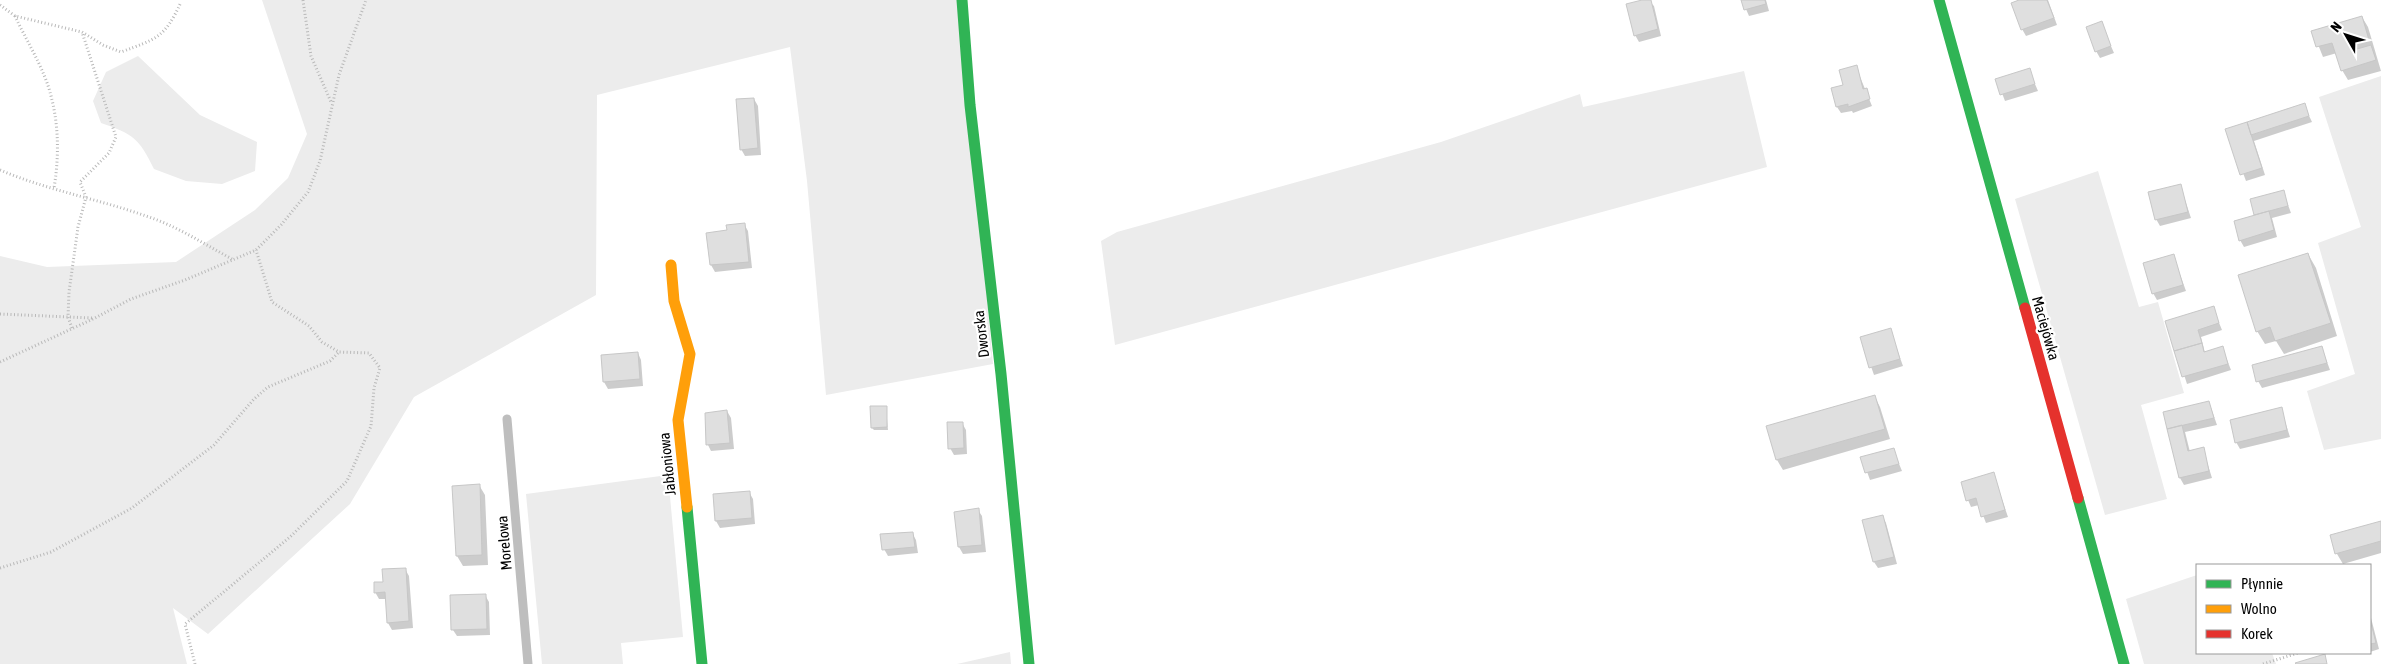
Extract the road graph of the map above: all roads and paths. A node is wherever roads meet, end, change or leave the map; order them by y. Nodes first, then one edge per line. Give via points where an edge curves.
1 (303, 0) edge
2 (366, 0) edge
3 (962, 0) edge
4 (1939, 0) edge
5 (181, 2) dead end
6 (0, 4) edge
7 (15, 16) junction
8 (82, 32) junction
9 (332, 103) junction
10 (0, 170) edge
11 (54, 188) junction
12 (86, 197) junction
13 (256, 250) junction
14 (232, 259) junction
15 (672, 265) dead end
16 (0, 314) edge
17 (68, 317) junction
18 (94, 318) junction
19 (72, 328) junction
20 (338, 352) junction
21 (0, 362) edge
22 (507, 419) dead end
23 (0, 568) edge
24 (2295, 654) edge
25 (195, 664) edge
26 (528, 664) edge
27 (702, 664) edge
28 (1029, 664) edge
29 (2124, 664) edge
30 (2263, 664) edge

1 - 9 path via 311,56
2 - 9 path via 350,40
3 - 28 street, Dworska via 970,105 1001,374
4 - 29 street, Maciejówka
5 - 8 path via 173,20 159,38 121,52
6 - 7 path
7 - 8 path
7 - 11 path via 51,95 57,130
8 - 12 path via 116,137 109,153 80,182
9 - 13 path via 320,161 308,192 282,225
10 - 11 path
11 - 12 path
12 - 14 path via 148,216
12 - 17 path via 78,227
13 - 14 path
13 - 20 path via 272,302 309,326 322,342
14 - 18 path via 130,299
15 - 27 street, Jabłoniowa via 674,301 690,354 678,420
16 - 17 path
17 - 18 path
17 - 19 path
18 - 19 path
19 - 21 path
20 - 23 path via 330,361 268,387 214,446 132,508 52,552
20 - 25 path via 369,353 380,368 374,388 370,426 346,481 290,537 185,624
22 - 26 lane, Morelowa
24 - 30 path

